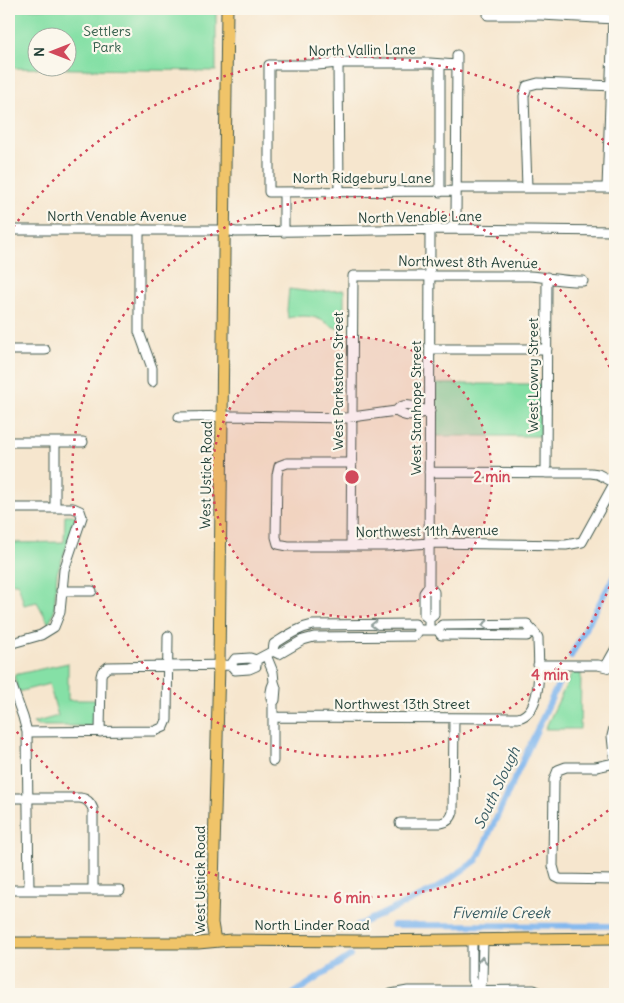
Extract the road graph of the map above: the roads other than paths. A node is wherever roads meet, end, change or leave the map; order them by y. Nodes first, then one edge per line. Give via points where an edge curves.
1 (227, 9) edge
2 (541, 12) edge
3 (488, 15) dead end
4 (614, 19) edge
5 (338, 63) junction
6 (440, 65) junction
7 (612, 86) edge
8 (527, 188) junction
9 (611, 188) edge
10 (456, 190) junction
11 (269, 192) joint
12 (284, 192) junction
13 (339, 192) junction
14 (440, 192) junction
15 (139, 229) junction
16 (449, 229) junction
17 (9, 230) edge
18 (224, 230) junction
19 (430, 230) junction
20 (615, 231) edge
21 (284, 232) junction
22 (353, 276) joint
23 (430, 276) junction
24 (547, 277) junction
25 (583, 282) dead end
26 (430, 349) junction
27 (547, 349) junction
28 (9, 350) edge
29 (45, 350) dead end
30 (152, 382) dead end
31 (427, 411) junction
32 (179, 417) dead end
33 (222, 417) junction
34 (352, 418) junction
35 (9, 442) edge
36 (55, 442) junction
37 (83, 442) dead end
38 (352, 463) junction
39 (429, 472) junction
40 (546, 473) junction
41 (615, 482) edge
42 (9, 508) edge
43 (55, 508) junction
44 (429, 543) junction
45 (351, 546) junction
46 (61, 591) junction
47 (92, 591) dead end
48 (433, 630) junction
49 (168, 636) dead end
50 (9, 644) edge
51 (615, 650) edge
52 (269, 653) junction
53 (219, 665) junction
54 (538, 665) junction
55 (168, 666) junction
56 (611, 668) edge
57 (9, 678) edge
58 (12, 698) edge
59 (273, 717) junction
60 (454, 718) junction
61 (615, 724) edge
62 (27, 732) junction
63 (100, 732) junction
64 (273, 761) dead end
65 (615, 764) edge
66 (9, 798) edge
67 (28, 798) junction
68 (400, 823) dead end
69 (615, 880) edge
70 (9, 890) edge
71 (29, 890) junction
72 (94, 890) junction
73 (120, 890) dead end
74 (615, 938) edge
75 (478, 939) junction
76 (214, 941) junction
77 (9, 943) edge
78 (478, 992) edge
79 (392, 994) edge
80 (542, 994) edge

1 - 18 main road, West Ustick Road
2 - 3 street
2 - 4 street
4 - 7 street
5 - 6 street, North Vallin Lane
5 - 11 street, North Vallin Lane via 269,65
5 - 13 street
6 - 10 street, North Vallin Lane via 457,60
6 - 14 street
7 - 8 street via 538,83 527,86 524,96
7 - 9 street
8 - 9 street, North Ridgebury Lane
8 - 10 street, North Ridgebury Lane
10 - 14 street, North Ridgebury Lane
10 - 16 street via 456,220
11 - 12 street, North Ridgebury Lane
12 - 13 street, North Ridgebury Lane
12 - 21 street
13 - 14 street, North Ridgebury Lane
15 - 17 street, North Venable Avenue
15 - 18 street, North Venable Avenue
15 - 30 street via 139,332 152,368
16 - 19 street, North Venable Lane
16 - 20 street, North Venable Lane
18 - 21 street, North Venable Lane
18 - 33 main road, West Ustick Road
19 - 21 street, North Venable Lane
19 - 23 street, West Stanhope Street
22 - 23 street, Northwest 8th Avenue
22 - 34 street, West Parkstone Street
23 - 24 street, Northwest 8th Avenue
23 - 26 street, West Stanhope Street
24 - 25 street, Northwest 8th Avenue
24 - 27 street, West Lowry Street
26 - 27 street
26 - 31 street, West Stanhope Street
27 - 40 street, West Lowry Street
28 - 29 street
31 - 34 street via 408,405 396,411
31 - 39 street, West Stanhope Street
32 - 33 street
33 - 34 street
33 - 53 main road, West Ustick Road
34 - 38 street, West Parkstone Street
35 - 36 street
36 - 37 street
36 - 43 street
38 - 45 street, West Parkstone Street
38 - 45 street, Northwest 11th Avenue via 287,462 279,466 276,502 278,544
39 - 40 street
39 - 44 street, West Stanhope Street
40 - 41 street via 591,473
41 - 44 street, Northwest 11th Avenue via 582,542 577,544
42 - 43 street
43 - 46 street via 72,508 80,511 82,517 64,570
44 - 45 street, Northwest 11th Avenue
44 - 48 street, West Stanhope Street via 429,586 434,592 434,615 429,619
46 - 47 street
46 - 50 street via 60,612 54,627 41,635
48 - 52 street via 419,630 415,636 314,637 279,654
48 - 54 street via 442,625 527,624 538,638
49 - 55 street
51 - 56 street
52 - 53 street via 256,660 256,666 250,669 235,670 231,665
52 - 59 street via 276,688
53 - 55 street
53 - 76 main road, West Ustick Road
54 - 56 street
54 - 60 street, Northwest 13th Street via 538,686 529,713 524,717
55 - 63 street via 167,720 164,727 155,732
55 - 63 street via 111,666 105,669 101,676
57 - 58 street
58 - 62 street via 24,716
59 - 60 street, Northwest 13th Street
59 - 64 street
60 - 68 street via 454,812 449,820 440,823
61 - 65 street via 612,736
62 - 63 street
62 - 67 street
65 - 69 street via 558,770 553,799 553,866 556,877 565,880
66 - 67 street
67 - 71 street
67 - 72 street via 88,800 93,809
70 - 71 street
71 - 72 street
72 - 73 street
74 - 75 main road, North Linder Road
75 - 76 main road, North Linder Road
75 - 78 street via 472,980
76 - 77 main road, North Linder Road
78 - 79 street via 408,991
78 - 80 street via 534,990

